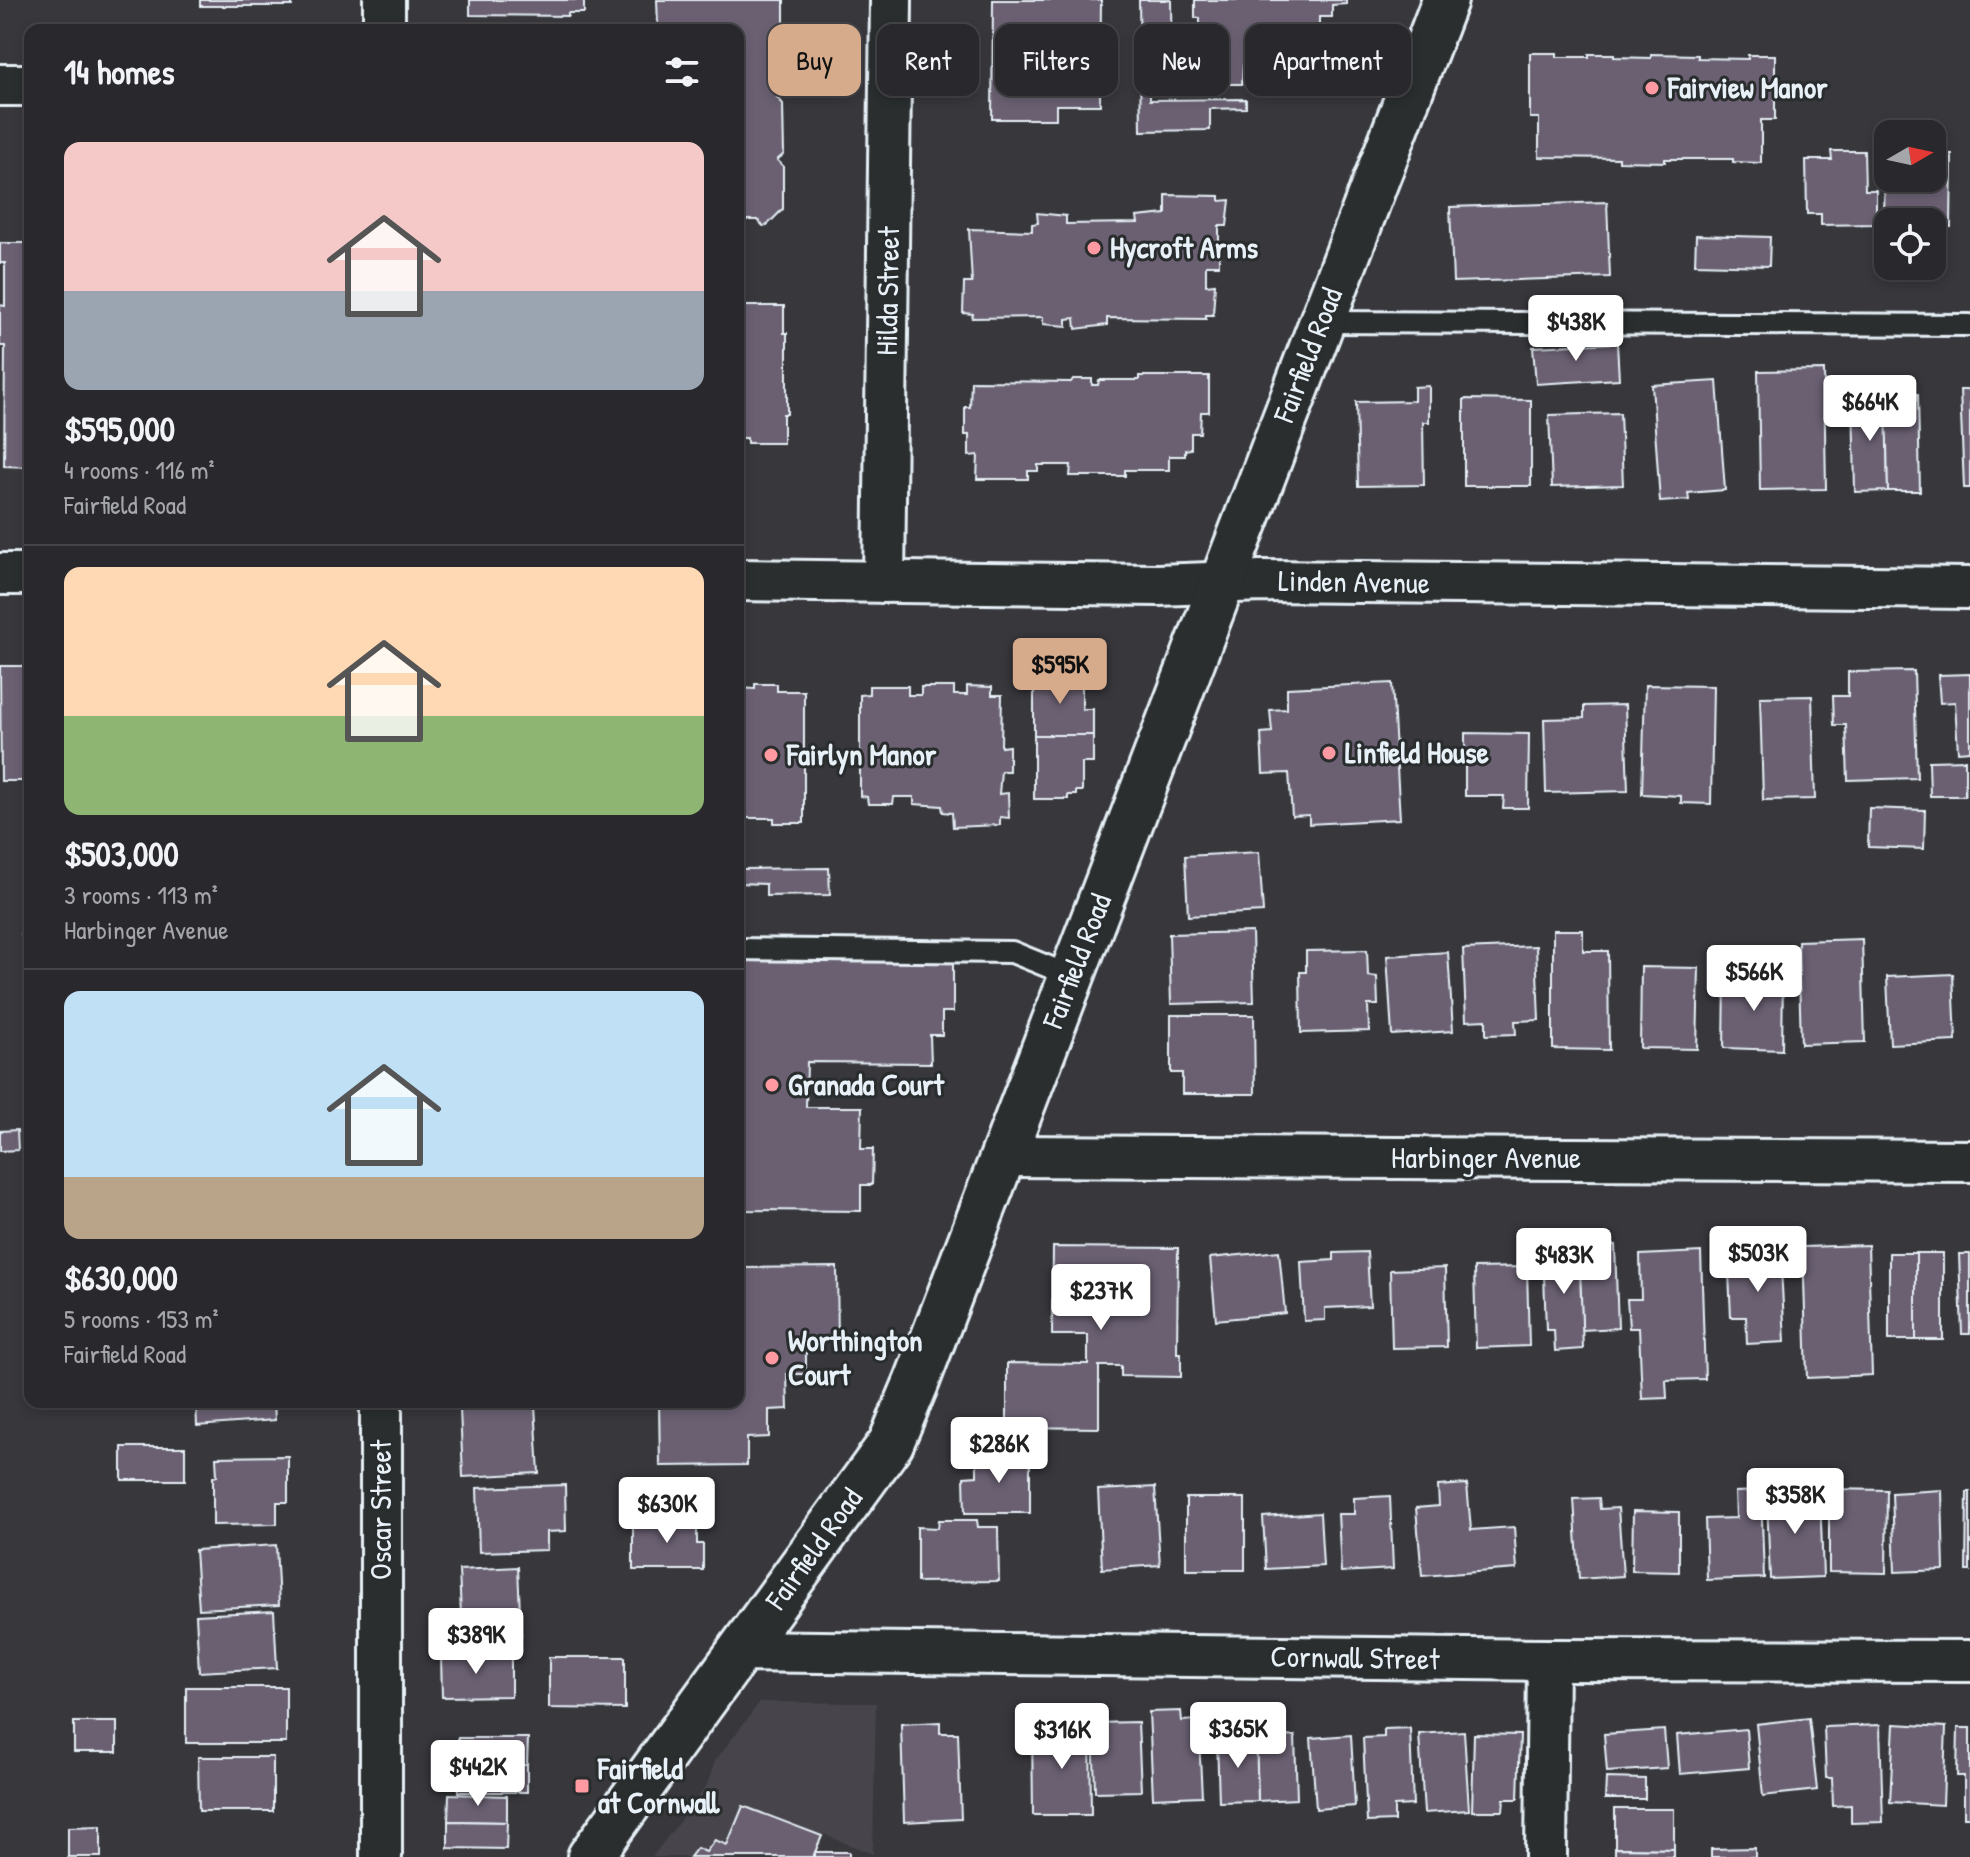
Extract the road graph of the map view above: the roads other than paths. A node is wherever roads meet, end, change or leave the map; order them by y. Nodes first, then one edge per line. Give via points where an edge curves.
1 (384, 0) edge
2 (891, 0) edge
3 (1445, 0) edge
4 (384, 24) edge
5 (0, 85) edge
6 (24, 85) edge
7 (1321, 322) junction
8 (1970, 325) edge
9 (0, 574) edge
10 (24, 574) edge
11 (744, 580) edge
12 (884, 582) junction
13 (1221, 583) junction
14 (1970, 588) edge
15 (744, 949) edge
16 (1071, 976) junction
17 (1002, 1156) junction
18 (1970, 1161) edge
19 (381, 1408) edge
20 (739, 1651) junction
21 (1548, 1660) junction
22 (1970, 1661) edge
23 (381, 1857) edge
24 (590, 1857) edge
25 (1546, 1857) edge

1 - 4 street
2 - 12 street, Hilda Street
3 - 7 street, Fairfield Road
5 - 6 street
7 - 8 lane
7 - 13 street, Fairfield Road
9 - 10 street
11 - 12 street, Linden Avenue
12 - 13 street, Linden Avenue
13 - 14 street, Linden Avenue
13 - 16 street, Fairfield Road
15 - 16 lane via 1012,952
16 - 17 street, Fairfield Road
17 - 18 street, Harbinger Avenue
17 - 20 street, Fairfield Road via 891,1443
19 - 23 street, Oscar Street
20 - 21 street, Cornwall Street
20 - 24 street, Fairfield Road
21 - 22 street, Cornwall Street
21 - 25 street

